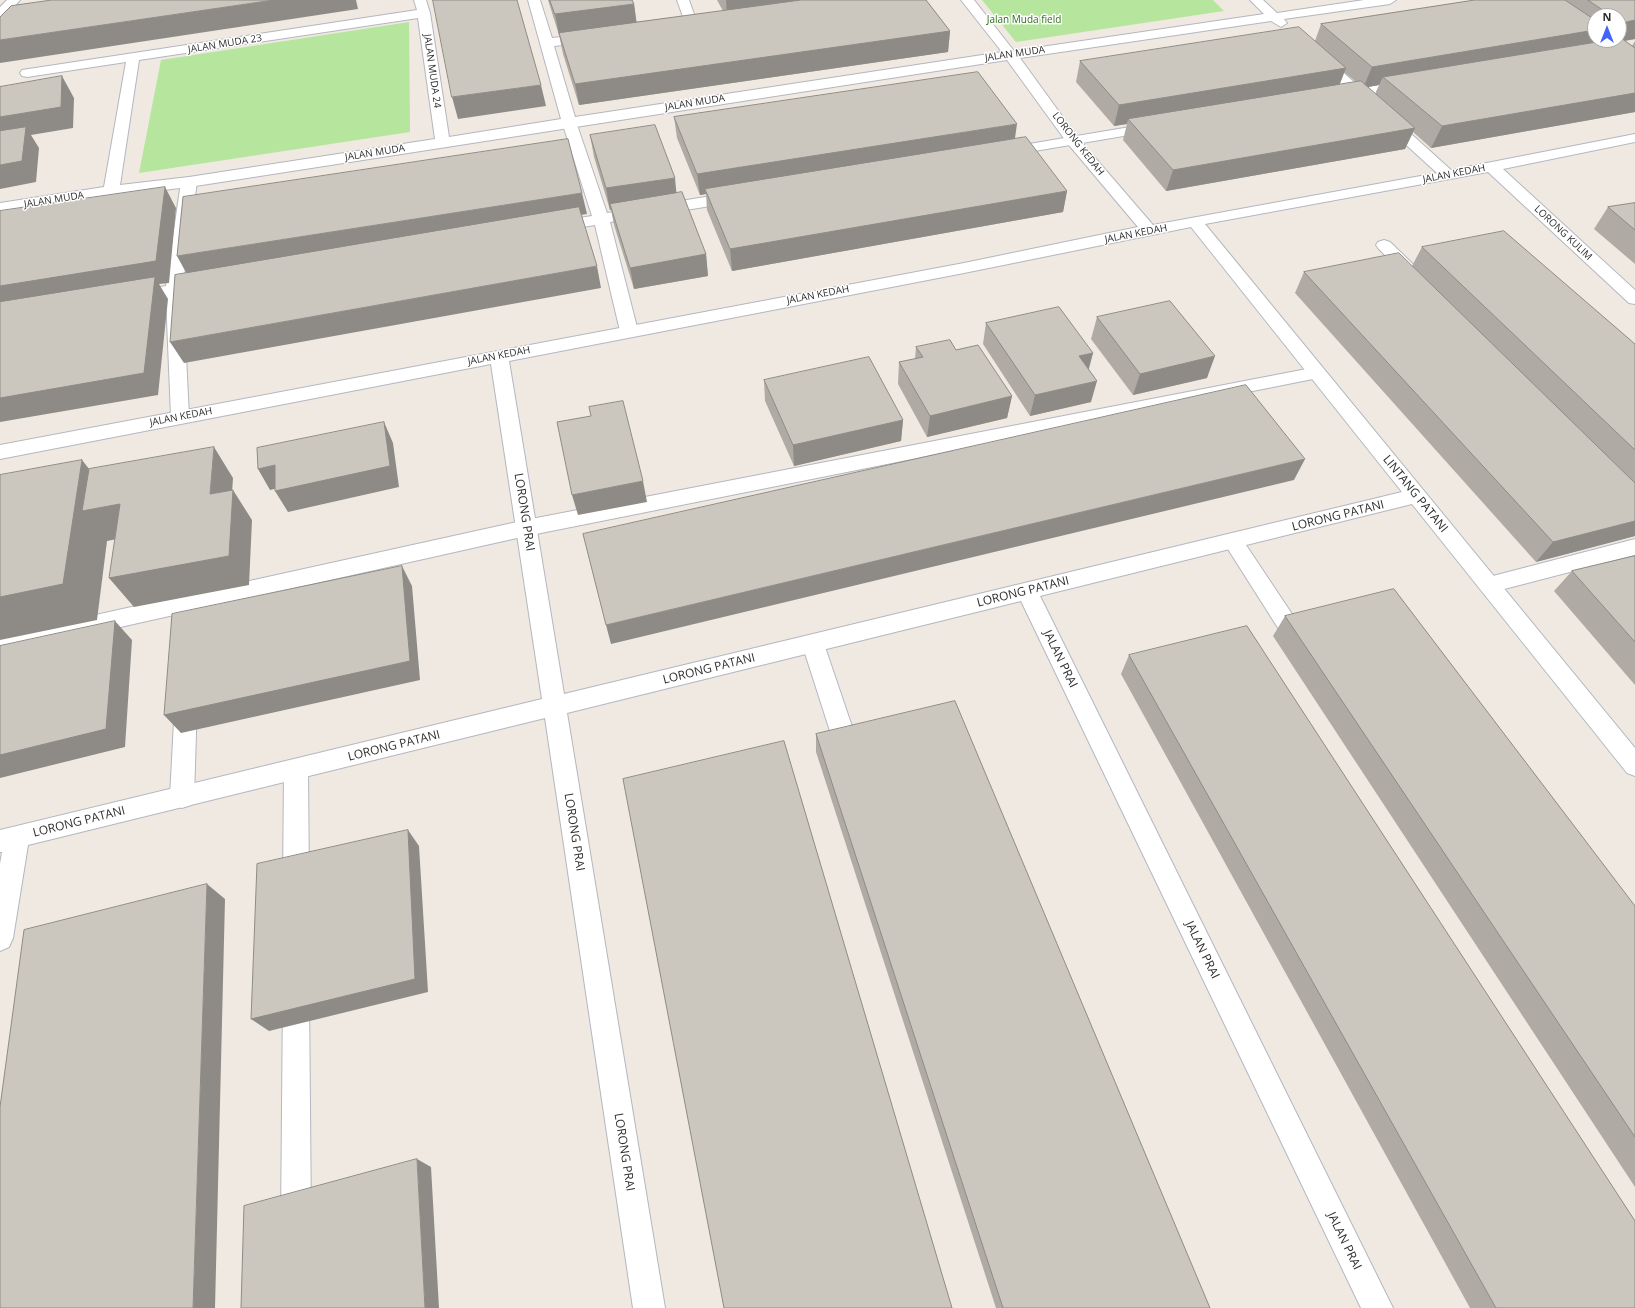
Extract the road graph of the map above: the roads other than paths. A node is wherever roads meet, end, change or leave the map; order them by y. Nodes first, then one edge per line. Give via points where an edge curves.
1 (534, 0) edge
2 (683, 0) edge
3 (967, 0) edge
4 (1256, 0) edge
5 (1390, 0) edge
6 (422, 6) edge
7 (1274, 17) junction
8 (709, 26) edge
9 (693, 28) junction
10 (678, 29) edge
11 (1292, 33) edge
12 (600, 37) edge
13 (545, 43) junction
14 (1309, 49) edge
15 (1011, 55) junction
16 (133, 58) junction
17 (27, 74) dead end
18 (1419, 82) edge
19 (1356, 92) junction
20 (1325, 98) edge
21 (569, 122) junction
22 (1167, 125) edge
23 (1635, 138) edge
24 (1073, 141) junction
25 (442, 142) junction
26 (986, 155) edge
27 (1492, 166) junction
28 (1448, 175) junction
29 (189, 182) junction
30 (111, 191) junction
31 (751, 195) edge
32 (0, 208) edge
33 (601, 220) junction
34 (1196, 223) junction
35 (539, 230) edge
36 (1149, 230) junction
37 (1384, 245) dead end
38 (220, 282) edge
39 (1424, 285) edge
40 (174, 290) junction
41 (118, 298) edge
42 (1635, 299) edge
43 (629, 331) junction
44 (499, 356) junction
45 (1317, 373) junction
46 (180, 417) junction
47 (0, 452) edge
48 (1417, 496) junction
49 (526, 528) junction
50 (1233, 541) junction
51 (1635, 547) edge
52 (1489, 585) junction
53 (1027, 591) junction
54 (190, 603) junction
55 (189, 626) edge
56 (812, 644) junction
57 (0, 645) edge
58 (1311, 661) edge
59 (186, 680) edge
60 (554, 706) junction
61 (1635, 766) edge
62 (296, 769) junction
63 (858, 780) edge
64 (182, 797) junction
65 (9, 839) edge
66 (296, 912) edge
67 (0, 938) edge
68 (296, 967) edge
69 (296, 1245) edge
70 (648, 1308) edge
71 (1377, 1308) edge

1 - 13 street
2 - 9 street
3 - 15 street, LORONG KEDAH
4 - 7 street
5 - 7 street, JALAN MUDA
6 - 16 street, JALAN MUDA 23
6 - 25 street, JALAN MUDA 24
7 - 11 street
7 - 15 street, JALAN MUDA
8 - 9 street
9 - 10 street
12 - 13 street
13 - 21 street
14 - 19 street
15 - 21 street, JALAN MUDA
15 - 24 street, LORONG KEDAH
16 - 17 street, JALAN MUDA 23
16 - 30 street
18 - 19 street
19 - 20 street
19 - 28 street
21 - 25 street, JALAN MUDA
21 - 33 street
22 - 24 street
23 - 27 street, JALAN KEDAH
24 - 26 street
24 - 36 street, LORONG KEDAH
25 - 29 street, JALAN MUDA
27 - 28 street, JALAN KEDAH
27 - 42 street, LORONG KULIM
28 - 34 street, JALAN KEDAH
29 - 30 street, JALAN MUDA
29 - 40 street
30 - 32 street, JALAN MUDA
31 - 33 street
33 - 35 street
33 - 43 street
34 - 36 street, JALAN KEDAH
34 - 45 street, LINTANG PATANI
36 - 43 street, JALAN KEDAH
37 - 39 street
38 - 40 street
40 - 41 street
40 - 46 street
43 - 44 street, JALAN KEDAH
44 - 46 street, JALAN KEDAH
44 - 49 street, LORONG PRAI
45 - 48 street, LINTANG PATANI
45 - 49 street
46 - 47 street, JALAN KEDAH
48 - 50 street, LORONG PATANI
48 - 52 street, LINTANG PATANI
49 - 54 street
49 - 60 street, LORONG PRAI
50 - 53 street, LORONG PATANI
50 - 58 street
51 - 52 street
52 - 61 street, LINTANG PATANI
53 - 56 street, LORONG PATANI
53 - 71 street, JALAN PRAI
54 - 55 street
54 - 57 street
56 - 60 street, LORONG PATANI
56 - 63 street
59 - 64 street
60 - 62 street, LORONG PATANI
60 - 70 street, LORONG PRAI
62 - 64 street, LORONG PATANI
62 - 66 street
64 - 65 street, LORONG PATANI
65 - 67 street
68 - 69 street

